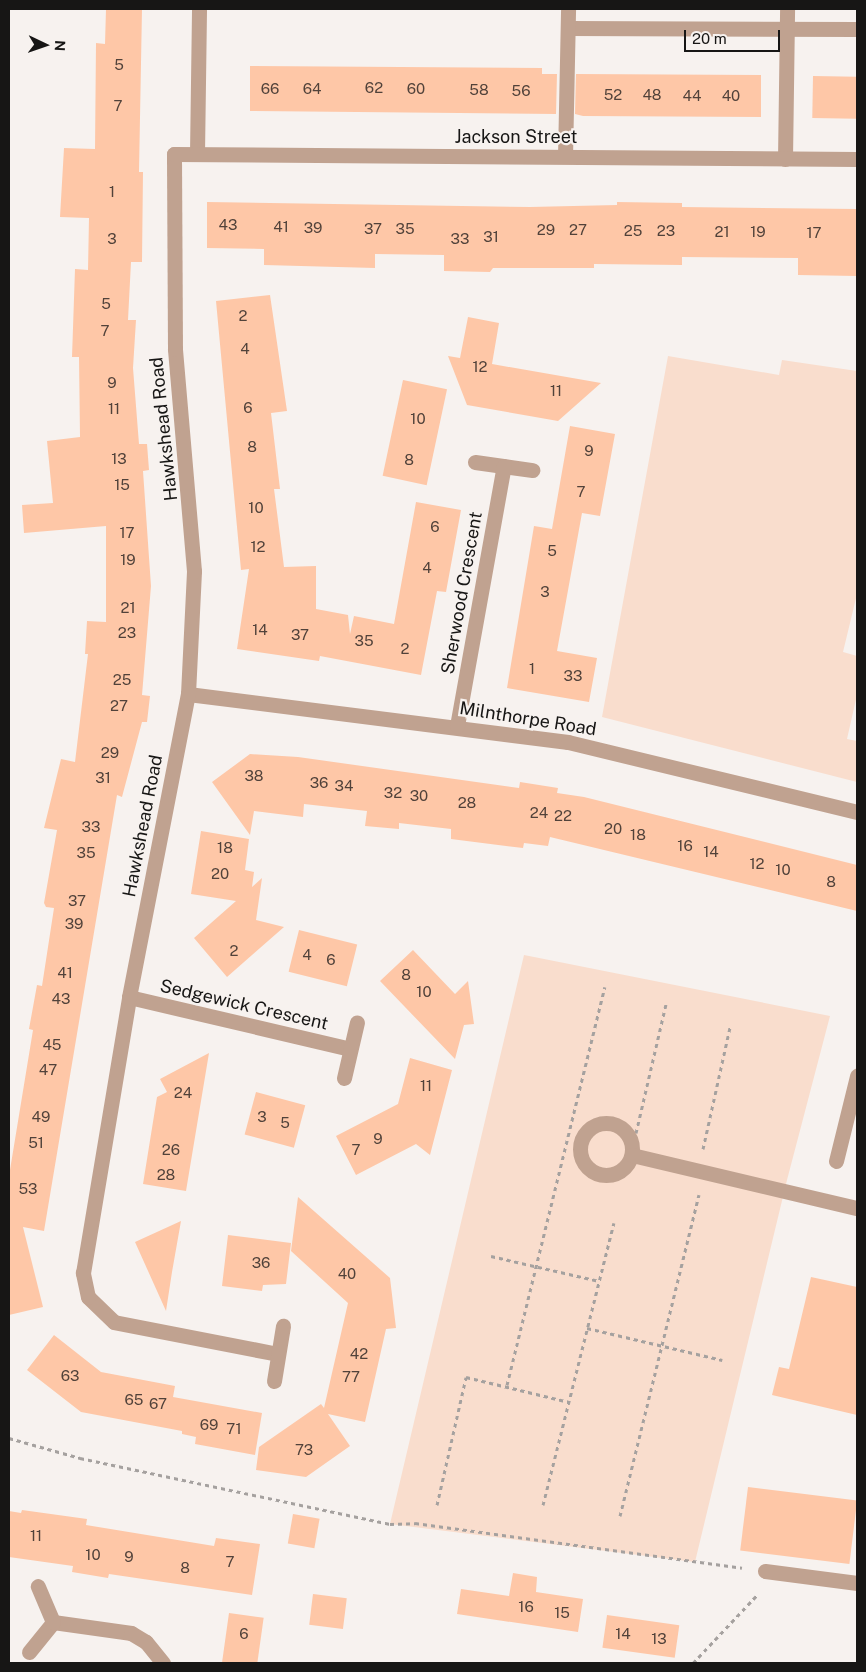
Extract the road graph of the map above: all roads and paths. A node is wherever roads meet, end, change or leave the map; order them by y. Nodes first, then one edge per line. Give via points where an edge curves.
1 (199, 9) edge
2 (568, 9) edge
3 (787, 9) edge
4 (568, 28) junction
5 (787, 28) junction
6 (857, 29) edge
7 (174, 154) joint
8 (197, 154) junction
9 (565, 156) junction
10 (785, 159) junction
11 (857, 159) edge
12 (475, 462) dead end
13 (504, 466) junction
14 (532, 470) dead end
15 (188, 694) junction
16 (457, 726) junction
17 (857, 812) edge
18 (605, 987) dead end
19 (129, 997) junction
20 (666, 1004) dead end
21 (357, 1022) dead end
22 (730, 1027) dead end
23 (350, 1049) junction
24 (857, 1076) edge
25 (344, 1078) dead end
26 (632, 1151) joint
27 (836, 1161) dead end
28 (701, 1171) junction
29 (857, 1208) edge
30 (614, 1223) dead end
31 (490, 1256) dead end
32 (536, 1267) junction
33 (599, 1281) junction
34 (283, 1326) dead end
35 (587, 1328) junction
36 (662, 1345) junction
37 (278, 1354) junction
38 (722, 1360) dead end
39 (274, 1381) dead end
40 (507, 1385) junction
41 (569, 1402) junction
42 (9, 1438) edge
43 (437, 1505) dead end
44 (543, 1505) dead end
45 (620, 1516) dead end
46 (771, 1572) junction
47 (857, 1583) edge
48 (38, 1586) dead end
49 (53, 1622) junction
50 (29, 1652) dead end
51 (163, 1663) edge
52 (694, 1663) edge

1 - 8 street
2 - 4 street
3 - 5 street
4 - 5 street
4 - 9 street
5 - 6 street
5 - 10 street
7 - 8 street, Jackson Street
7 - 15 street, Hawkshead Road via 174,349 193,538
8 - 9 street, Jackson Street
9 - 10 street, Jackson Street
10 - 11 street, Jackson Street
12 - 13 street
13 - 14 street
13 - 16 street, Sherwood Crescent
15 - 16 street, Milnthorpe Road
15 - 19 street, Hawkshead Road
16 - 17 street, Milnthorpe Road via 568,742
18 - 32 path
19 - 23 street, Sedgewick Crescent
19 - 37 street, Hawkshead Road via 84,1260 88,1297 104,1316 124,1325
20 - 26 path
21 - 23 street
22 - 28 path
23 - 25 street
24 - 27 street
26 - 28 street
28 - 29 street
28 - 36 path
30 - 33 path
31 - 32 path
32 - 33 path
32 - 40 path
33 - 35 path
34 - 37 street
35 - 36 path
35 - 41 path
36 - 38 path
36 - 45 path
37 - 39 street
40 - 41 path
40 - 43 path via 466,1377
41 - 44 path
42 - 46 path via 80,1458 390,1524 415,1523
46 - 47 street
46 - 52 path
48 - 49 street
49 - 50 street
49 - 51 street via 131,1633 146,1642

